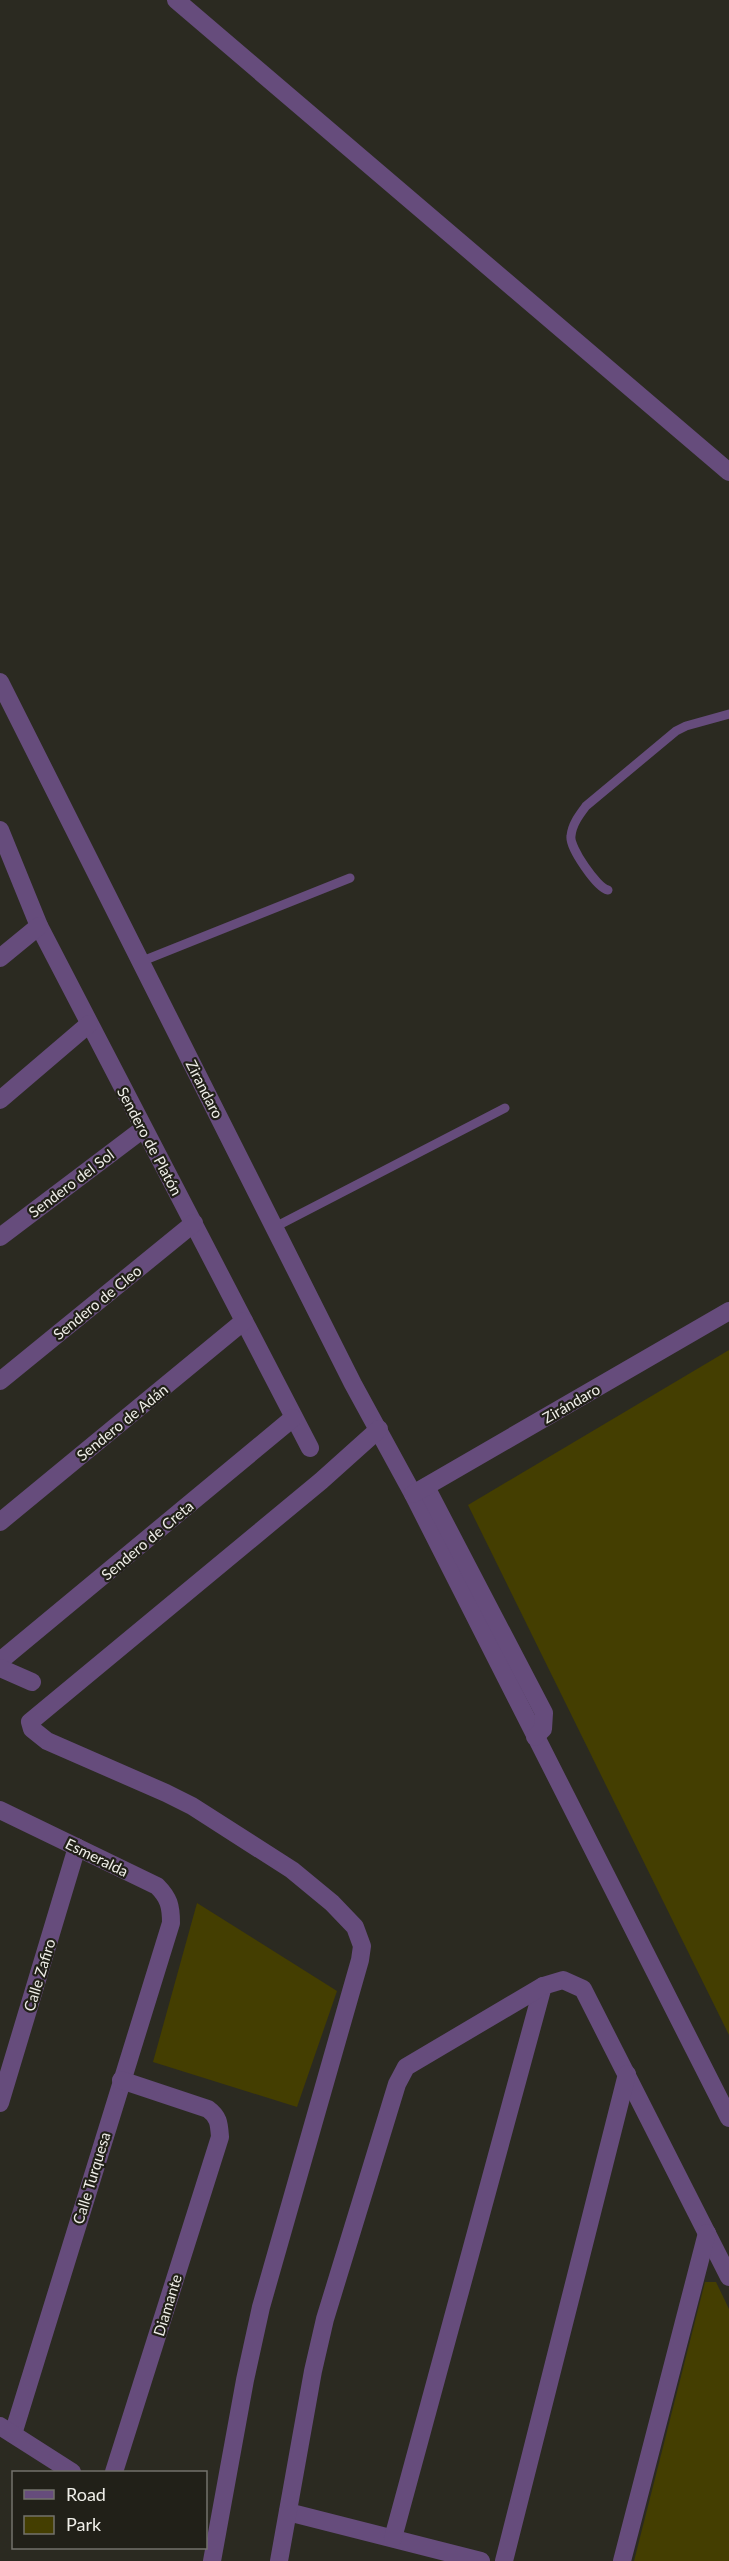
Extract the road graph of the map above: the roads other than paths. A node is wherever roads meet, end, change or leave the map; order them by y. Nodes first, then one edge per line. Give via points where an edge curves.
1 (176, 0) edge
2 (729, 472) edge
3 (0, 682) edge
4 (729, 714) edge
5 (0, 830) edge
6 (350, 878) dead end
7 (608, 890) dead end
8 (39, 926) junction
9 (0, 958) edge
10 (140, 962) junction
11 (89, 1024) junction
12 (0, 1100) edge
13 (505, 1108) dead end
14 (142, 1129) junction
15 (194, 1223) junction
16 (275, 1227) junction
17 (0, 1237) edge
18 (729, 1311) edge
19 (244, 1321) junction
20 (0, 1381) edge
21 (293, 1418) junction
22 (379, 1430) junction
23 (310, 1448) dead end
24 (419, 1491) junction
25 (0, 1522) edge
26 (0, 1661) edge
27 (0, 1668) edge
28 (32, 1682) dead end
29 (0, 1810) edge
30 (77, 1847) junction
31 (171, 1923) joint
32 (543, 1986) junction
33 (627, 2074) junction
34 (121, 2080) junction
35 (0, 2103) edge
36 (729, 2118) edge
37 (707, 2233) junction
38 (729, 2277) edge
39 (6, 2430) edge
40 (70, 2471) edge
41 (114, 2471) edge
42 (288, 2512) junction
43 (393, 2538) junction
44 (212, 2561) edge
45 (279, 2561) edge
46 (481, 2561) edge
47 (504, 2561) edge
48 (622, 2561) edge

1 - 2 street
3 - 10 street, Zirandaro
4 - 7 lane via 676,731 578,817 571,833 572,845 599,886
5 - 8 street, Sendero de Platón
6 - 10 lane
8 - 9 street
8 - 11 street, Sendero de Platón
10 - 16 street, Zirandaro
11 - 12 street
11 - 14 street, Sendero de Platón
13 - 16 lane
14 - 15 street, Sendero de Platón
14 - 17 street, Sendero del Sol
15 - 19 street, Sendero de Platón
15 - 20 street, Sendero de Cleo
16 - 22 street, Zirandaro
18 - 24 street, Zirándaro
19 - 21 street, Sendero de Platón
19 - 25 street, Sendero de Adán
21 - 23 street, Sendero de Platón
21 - 26 street, Sendero de Creta
22 - 24 street, Zirandaro
22 - 44 street via 30,1722 32,1729 47,1741 192,1806 292,1870 332,1903 361,1938 360,1960 261,2307
24 - 36 street, Zirandaro via 544,1713 543,1729 535,1737
27 - 28 street
29 - 30 street, Esmeralda
30 - 31 street, Esmeralda via 157,1886 171,1904
30 - 35 street, Calle Zafiro
31 - 34 street, Calle Turquesa
32 - 33 street via 563,1980 584,1989
32 - 42 street via 406,2067 397,2084 325,2319
32 - 43 street
33 - 37 street
33 - 47 street
34 - 39 street, Calle Turquesa
34 - 41 street, Diamante via 208,2109 219,2124 220,2137
37 - 38 street
37 - 48 street
39 - 40 street
42 - 43 street
42 - 45 street
43 - 46 street

